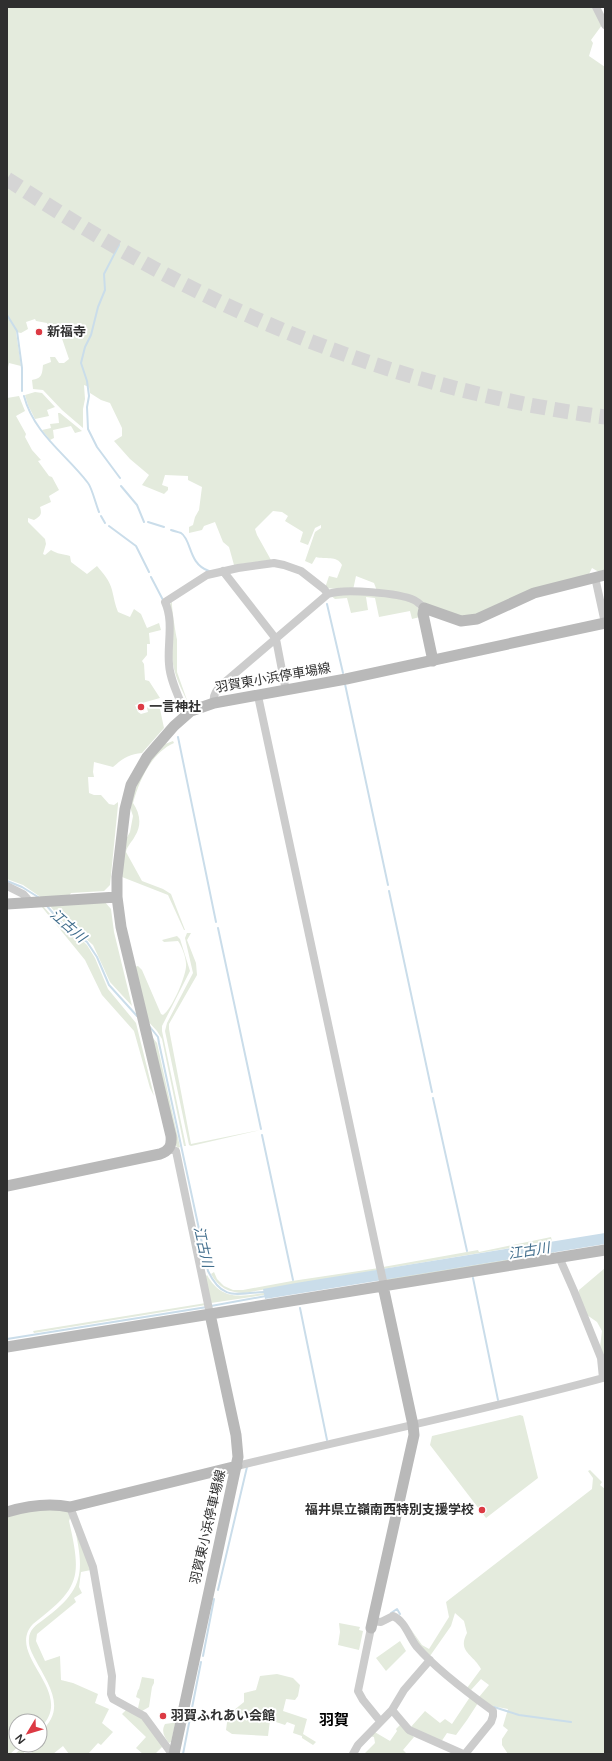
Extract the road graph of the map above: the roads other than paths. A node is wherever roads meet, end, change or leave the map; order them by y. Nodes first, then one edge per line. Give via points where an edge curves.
1 (596, 7) edge
2 (605, 25) edge
3 (223, 571) junction
4 (600, 576) edge
5 (328, 594) junction
6 (424, 608) junction
7 (605, 624) edge
8 (276, 639) junction
9 (433, 661) junction
10 (286, 691) junction
11 (258, 696) junction
12 (214, 703) junction
13 (186, 715) junction
14 (7, 886) edge
15 (117, 897) junction
16 (39, 901) junction
17 (7, 904) edge
18 (169, 1149) junction
19 (7, 1186) edge
20 (605, 1250) edge
21 (559, 1258) junction
22 (383, 1283) junction
23 (209, 1309) junction
24 (7, 1347) edge
25 (413, 1425) junction
26 (237, 1466) junction
27 (70, 1507) junction
28 (7, 1512) edge
29 (372, 1624) junction
30 (430, 1660) junction
31 (392, 1710) junction
32 (380, 1721) junction
33 (173, 1754) edge
34 (353, 1754) edge
35 (464, 1754) edge

1 - 2 street
3 - 5 street via 280,564 306,574
3 - 8 street
3 - 13 street via 201,578 165,602 170,616 169,665
4 - 6 street via 534,593 477,620 461,620
4 - 7 street
5 - 6 street via 343,591 403,596 416,600
5 - 8 street
6 - 9 street
7 - 9 street, 羽賀東小浜停車場線
8 - 10 street
8 - 12 street via 218,689 213,697
9 - 10 street, 羽賀東小浜停車場線
10 - 11 street, 羽賀東小浜停車場線
11 - 12 street, 羽賀東小浜停車場線
11 - 22 street
12 - 13 street, 羽賀東小浜停車場線
13 - 15 street, 羽賀東小浜停車場線 via 147,757 131,785 123,825
14 - 16 street
15 - 16 street
15 - 18 street, 羽賀東小浜停車場線 via 121,927 144,1029 171,1136 172,1144
16 - 17 street
18 - 19 street via 160,1154
18 - 23 street via 176,1151
20 - 21 street
21 - 22 street
21 - 25 street via 601,1358 603,1378
22 - 23 street
22 - 25 street
23 - 24 street
23 - 26 street via 236,1435
25 - 26 street
25 - 29 street via 414,1435
26 - 27 street, 羽賀東小浜停車場線
26 - 33 street, 羽賀東小浜停車場線
27 - 28 street, 羽賀東小浜停車場線 via 30,1507
27 - 33 street via 93,1567 112,1676 113,1699 144,1716
29 - 30 street via 393,1616 399,1619 417,1647
29 - 32 street via 358,1691
30 - 31 street via 404,1690
30 - 35 street via 493,1711 491,1722
31 - 32 street
31 - 35 street via 409,1730
32 - 34 street

